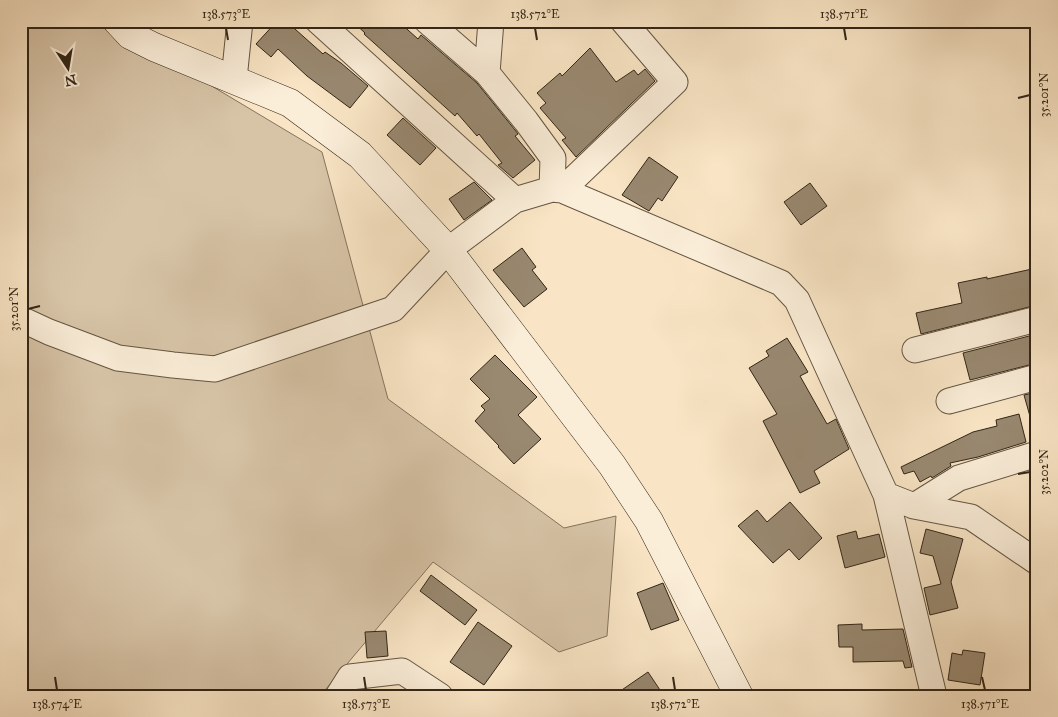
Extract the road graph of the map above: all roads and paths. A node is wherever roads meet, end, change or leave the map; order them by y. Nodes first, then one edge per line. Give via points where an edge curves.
1 (117, 21) edge
2 (240, 21) edge
3 (318, 21) edge
4 (427, 21) edge
5 (491, 21) edge
6 (622, 21) edge
7 (487, 73) junction
8 (234, 79) junction
9 (557, 189) junction
10 (515, 200) junction
11 (448, 250) junction
12 (21, 319) edge
13 (1037, 319) edge
14 (915, 350) dead end
15 (1037, 377) edge
16 (949, 401) dead end
17 (1037, 454) edge
18 (886, 495) junction
19 (914, 506) junction
20 (1037, 562) edge
21 (338, 696) edge
22 (440, 696) edge
23 (739, 696) edge
24 (934, 696) edge

1 - 8 street via 130,35 154,47
2 - 8 street
3 - 10 street
4 - 7 street
5 - 7 street
6 - 9 street via 675,82
7 - 9 street via 553,158
8 - 11 street via 290,103 360,154
9 - 10 street
9 - 18 street via 781,284 797,300
10 - 11 street
11 - 12 street via 393,309 215,369 118,358
11 - 23 street via 612,465 649,521
13 - 14 street
15 - 16 street
17 - 19 street via 959,478
18 - 19 street
18 - 24 street
19 - 20 street via 970,517
21 - 22 street via 350,677 402,671

